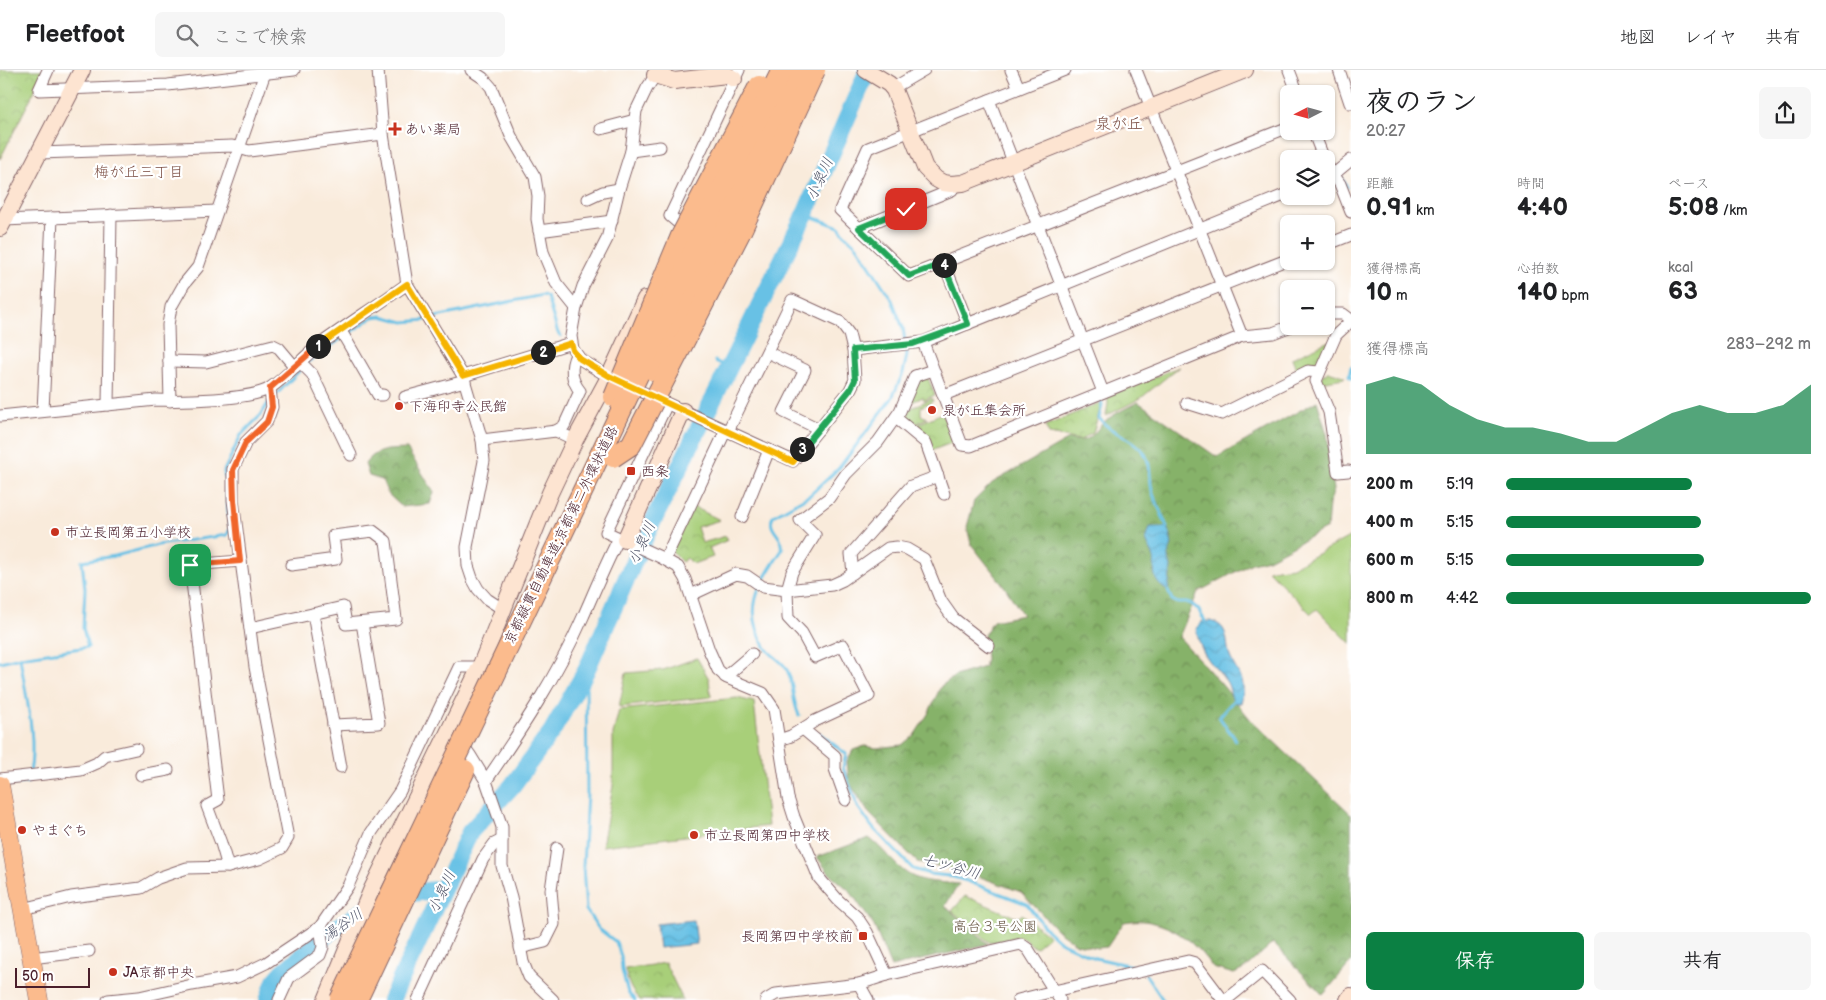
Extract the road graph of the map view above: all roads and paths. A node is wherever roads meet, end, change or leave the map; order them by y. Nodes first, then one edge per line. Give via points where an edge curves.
1 (48, 70) edge
2 (82, 70) edge
3 (294, 70) edge
4 (378, 70) edge
5 (471, 70) edge
6 (767, 70) edge
7 (782, 70) edge
8 (796, 70) edge
9 (815, 70) edge
10 (866, 70) edge
11 (924, 70) edge
12 (1012, 70) edge
13 (1065, 70) edge
14 (1136, 70) edge
15 (1245, 70) edge
16 (1289, 70) edge
17 (1339, 70) edge
18 (265, 72) edge
19 (657, 73) edge
20 (736, 74) edge
21 (689, 75) edge
22 (889, 85) junction
23 (1295, 85) edge
24 (73, 88) junction
25 (1019, 88) junction
26 (989, 100) junction
27 (1350, 103) dead end
28 (1151, 108) junction
29 (634, 120) junction
30 (601, 129) dead end
31 (911, 131) junction
32 (1280, 131) edge
33 (383, 134) junction
34 (660, 146) dead end
35 (239, 148) junction
36 (631, 151) junction
37 (40, 153) junction
38 (1351, 160) edge
39 (1013, 163) junction
40 (1176, 171) junction
41 (1335, 172) edge
42 (1335, 175) edge
43 (955, 184) junction
44 (619, 189) junction
45 (1280, 197) edge
46 (588, 200) dead end
47 (217, 211) junction
48 (1351, 212) edge
49 (111, 215) junction
50 (52, 218) junction
51 (612, 221) junction
52 (2, 224) edge
53 (1038, 226) junction
54 (683, 227) junction
55 (859, 228) junction
56 (1199, 229) junction
57 (538, 231) junction
58 (1351, 235) edge
59 (1335, 241) edge
60 (944, 263) junction
61 (1280, 263) edge
62 (407, 284) junction
63 (1062, 286) junction
64 (1222, 286) junction
65 (576, 308) junction
66 (1335, 314) edge
67 (1351, 320) edge
68 (968, 324) junction
69 (1280, 330) edge
70 (341, 331) junction
71 (1242, 336) junction
72 (1083, 340) junction
73 (571, 343) junction
74 (918, 343) junction
75 (853, 350) junction
76 (766, 352) junction
77 (576, 355) junction
78 (169, 361) junction
79 (298, 364) junction
80 (932, 370) junction
81 (1319, 372) junction
82 (609, 376) junction
83 (464, 378) junction
84 (270, 388) junction
85 (1103, 392) junction
86 (383, 395) dead end
87 (944, 395) junction
88 (405, 397) dead end
89 (170, 401) junction
90 (1187, 403) dead end
91 (667, 404) junction
92 (108, 405) junction
93 (43, 411) junction
94 (686, 412) junction
95 (0, 416) edge
96 (896, 418) junction
97 (819, 429) junction
98 (725, 430) junction
99 (556, 431) junction
100 (482, 440) junction
101 (575, 440) junction
102 (769, 450) junction
103 (351, 455) dead end
104 (613, 457) junction
105 (1348, 471) dead end
106 (938, 476) junction
107 (944, 494) dead end
108 (742, 517) dead end
109 (623, 542) junction
110 (551, 557) junction
111 (662, 558) junction
112 (240, 561) junction
113 (292, 565) dead end
114 (853, 573) junction
115 (787, 590) junction
116 (691, 595) junction
117 (504, 610) junction
118 (313, 614) junction
119 (362, 623) junction
120 (250, 628) junction
121 (989, 646) dead end
122 (752, 654) dead end
123 (480, 667) junction
124 (725, 677) junction
125 (333, 726) junction
126 (808, 726) junction
127 (451, 729) junction
128 (779, 740) junction
129 (136, 749) dead end
130 (341, 767) dead end
131 (168, 770) dead end
132 (141, 775) dead end
133 (0, 779) edge
134 (486, 784) junction
135 (0, 785) edge
136 (846, 800) dead end
137 (502, 840) junction
138 (557, 848) dead end
139 (228, 867) junction
140 (23, 909) junction
141 (321, 937) junction
142 (520, 948) junction
143 (89, 951) dead end
144 (31, 958) junction
145 (887, 975) junction
146 (858, 984) junction
147 (807, 995) edge
148 (1057, 995) edge
149 (1351, 996) edge
150 (38, 1000) edge
151 (108, 1000) edge
152 (280, 1000) edge
153 (326, 1000) edge
154 (340, 1000) edge
155 (357, 1000) edge
156 (418, 1000) edge
157 (553, 1000) edge
158 (766, 1000) edge
159 (868, 1000) edge
160 (1018, 1000) edge
161 (1225, 1000) edge
162 (1290, 1000) edge
163 (1348, 1000) edge

1 - 24 street via 39,90
2 - 24 street
3 - 18 street
4 - 33 street
5 - 57 street via 491,87 511,136 535,177
6 - 110 highway, bridge via 681,236
7 - 54 street via 732,143
7 - 110 highway, 京都縦貫自動車道;京都第二外環状道路, bridge via 717,199
8 - 104 highway, 京都縦貫自動車道;京都第二外環状道路, bridge
9 - 104 highway, bridge via 741,231 631,445
10 - 22 street
11 - 22 street
12 - 25 street
13 - 25 street
14 - 28 street
15 - 28 street
16 - 23 street
17 - 27 street
18 - 24 street via 168,85
18 - 35 street
19 - 21 street via 674,81
19 - 29 street via 642,97
20 - 21 street
20 - 54 street via 670,216
22 - 31 street
24 - 37 street
25 - 26 street
26 - 31 street
26 - 39 street
28 - 39 street
28 - 40 street
29 - 30 street
29 - 36 street
31 - 43 street via 925,168 943,183
31 - 55 street via 868,148 840,210
32 - 40 street
33 - 35 street via 249,151
33 - 62 street
34 - 36 street
35 - 37 street
35 - 47 street
36 - 44 street
37 - 52 street
38 - 41 street
39 - 43 street
39 - 53 street
40 - 53 street
40 - 56 street
42 - 48 street
43 - 55 street via 952,190
44 - 46 street
44 - 51 street
45 - 56 street
47 - 49 street
47 - 78 street via 198,266 171,307
49 - 50 street
49 - 92 street
50 - 52 street
50 - 93 street
51 - 57 street
51 - 65 street
53 - 60 street
53 - 63 street
54 - 82 street via 660,267
55 - 60 street via 909,276
56 - 63 street
56 - 64 street
57 - 65 street via 551,273
58 - 59 street
60 - 68 street
61 - 64 street
62 - 70 street
62 - 83 street
63 - 68 street
63 - 72 street
64 - 71 street
64 - 72 street
65 - 73 street
66 - 67 street via 1343,314
67 - 81 street via 1336,335
68 - 74 street
69 - 71 street
70 - 79 street
70 - 86 street via 378,395
71 - 85 street
72 - 85 street
72 - 87 street
73 - 77 street
73 - 83 street
74 - 75 street
74 - 80 street
75 - 76 street via 850,334 840,322 792,300
75 - 97 street via 855,380
76 - 97 street via 805,370 784,412
76 - 98 street
77 - 82 street
77 - 99 street via 572,374 580,391 564,426
78 - 79 street via 206,362 273,345
78 - 89 street
79 - 84 street
79 - 103 street via 312,374
80 - 87 street
80 - 96 street via 916,376
81 - 90 street via 1308,371 1222,414
81 - 105 street via 1316,381 1329,412 1338,472
82 - 91 street
82 - 101 street
83 - 88 street
83 - 100 street
84 - 89 street via 246,395
84 - 112 street via 272,407 267,422 246,442 233,470
85 - 87 street via 970,446 962,445
89 - 92 street
91 - 94 street
91 - 109 street via 606,532
92 - 93 street
93 - 95 street
94 - 98 street
94 - 109 street
96 - 106 street via 926,443
96 - 115 street via 829,498 800,520 815,535 792,572
97 - 102 street via 793,462
98 - 102 street
98 - 111 street
99 - 100 street
99 - 101 street
100 - 117 street via 484,461 467,547 468,566 478,590
101 - 117 street via 550,493
102 - 108 street
104 - 155 highway, 京都縦貫自動車道;京都第二外環状道路, bridge
106 - 107 street
106 - 114 street via 911,486 851,554
109 - 111 street
109 - 134 street via 605,565 561,660
110 - 154 highway, 京都縦貫自動車道;京都第二外環状道路, bridge
111 - 116 street via 678,567
112 - 120 street
112 - 139 street via 190,565 218,800 207,806
113 - 119 street via 336,559 333,536 373,531 386,541 396,619
114 - 115 street via 832,585
114 - 121 street via 888,548 907,549 924,559 941,600 953,618
115 - 116 street via 759,584 736,574
115 - 126 street via 788,618 802,633 815,658 843,645 869,696
116 - 124 street via 709,650
117 - 123 street
118 - 119 street via 343,607 346,624
118 - 120 street
118 - 125 street
119 - 125 street via 380,723
120 - 139 street via 288,838 282,848 259,860
122 - 124 street
123 - 127 street
123 - 141 street via 459,666 400,791 371,833
124 - 128 street via 763,693 770,701
125 - 130 street
126 - 128 street
126 - 136 street via 835,756 835,769
127 - 134 street
127 - 153 street via 371,891
128 - 145 street via 788,798 819,878 868,932
129 - 133 street via 105,756 80,770
131 - 132 street
134 - 137 street via 502,827
135 - 140 main road
137 - 142 street via 502,866
137 - 156 street via 494,844 483,859
138 - 142 street via 551,890 554,924 545,942
139 - 140 street via 187,868 140,888 71,897
140 - 144 main road
141 - 151 street via 236,977 139,997
141 - 152 street via 320,956 289,978
142 - 157 street via 528,978
143 - 144 street
144 - 150 main road
145 - 146 street
145 - 148 street via 1021,944 1028,949
146 - 147 street
146 - 159 street
147 - 158 street via 776,994
148 - 160 street
148 - 161 street via 1188,961 1195,962
149 - 163 street
161 - 162 street via 1262,971

